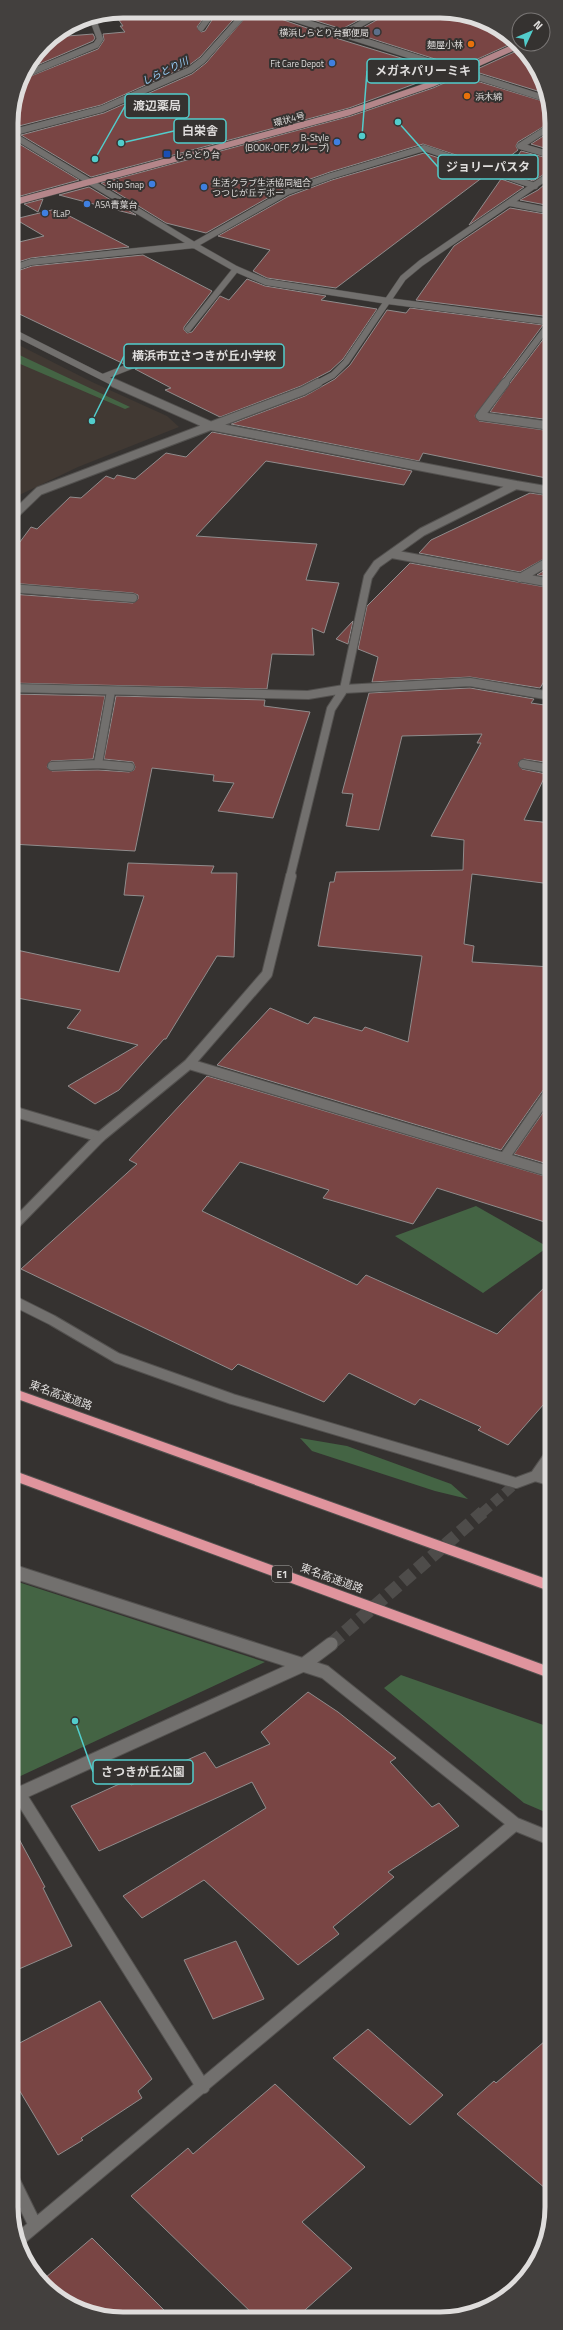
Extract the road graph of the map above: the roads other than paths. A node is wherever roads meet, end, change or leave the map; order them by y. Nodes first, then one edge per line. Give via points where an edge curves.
1 (209, 18) edge
2 (241, 18) edge
3 (291, 18) edge
4 (371, 18) edge
5 (94, 23) edge
6 (201, 28) dead end
7 (341, 35) junction
8 (511, 49) edge
9 (32, 72) edge
10 (461, 72) junction
11 (541, 98) edge
12 (545, 130) edge
13 (18, 131) edge
14 (18, 137) edge
15 (545, 153) edge
16 (545, 178) edge
17 (89, 182) junction
18 (535, 186) junction
19 (18, 201) edge
20 (510, 203) junction
21 (545, 210) edge
22 (194, 245) junction
23 (18, 267) edge
24 (236, 268) junction
25 (388, 301) junction
26 (545, 321) edge
27 (188, 328) dead end
28 (545, 330) edge
29 (18, 334) edge
30 (167, 352) dead end
31 (103, 377) junction
32 (545, 425) edge
33 (211, 426) junction
34 (516, 485) junction
35 (545, 490) edge
36 (18, 512) edge
37 (392, 554) junction
38 (545, 563) edge
39 (520, 578) junction
40 (545, 582) edge
41 (117, 588) dead end
42 (18, 589) edge
43 (114, 596) junction
44 (132, 598) dead end
45 (18, 688) edge
46 (344, 689) junction
47 (111, 691) junction
48 (545, 695) edge
49 (98, 764) junction
50 (523, 764) dead end
51 (52, 766) dead end
52 (130, 767) dead end
53 (545, 768) edge
54 (189, 1064) junction
55 (545, 1099) edge
56 (18, 1113) edge
57 (100, 1137) junction
58 (504, 1158) junction
59 (545, 1170) edge
60 (18, 1220) edge
61 (18, 1303) edge
62 (18, 1394) edge
63 (545, 1462) edge
64 (535, 1476) junction
65 (18, 1477) edge
66 (545, 1479) edge
67 (18, 1573) edge
68 (545, 1584) edge
69 (330, 1644) tunnel mouth
70 (303, 1665) junction
71 (545, 1671) edge
72 (18, 1795) edge
73 (18, 1801) edge
74 (515, 1824) junction
75 (545, 1836) edge
76 (203, 2087) junction
77 (18, 2190) edge
78 (36, 2225) junction
79 (23, 2236) edge

1 - 6 street
2 - 13 street via 203,60 190,70 102,109
3 - 7 street
4 - 7 street
5 - 9 street via 100,39 96,45
7 - 10 street
8 - 10 main road, 環状4号
10 - 11 street
10 - 17 main road, 環状4号 via 350,112
12 - 15 street via 520,146
14 - 17 street
16 - 18 street
17 - 19 main road, 環状4号
17 - 22 street
18 - 20 street
18 - 22 street via 424,148 287,192
20 - 21 street
20 - 25 street via 421,262 403,278
22 - 23 street via 31,262
22 - 24 street
24 - 25 street via 266,282
24 - 27 street
25 - 26 street
25 - 33 street via 346,362 333,375 303,391
28 - 32 street via 480,416
29 - 31 street
30 - 31 street
31 - 33 street via 188,418
33 - 34 street
33 - 36 street via 39,492
34 - 35 street
34 - 37 street via 422,532
37 - 39 street
37 - 46 street via 376,564 368,577
38 - 39 street
39 - 40 street
41 - 43 street
42 - 43 street
43 - 44 street
45 - 47 street
46 - 47 street via 308,695
46 - 48 street via 470,682
46 - 54 street via 330,709 267,974
47 - 49 street
49 - 51 street
49 - 52 street
50 - 53 street
54 - 57 street
54 - 58 street
55 - 58 street
56 - 57 street
57 - 60 street
58 - 59 street
61 - 64 street via 117,1358 232,1399 516,1483
62 - 68 highway, 東名高速道路
63 - 64 street
64 - 66 street
65 - 71 highway, 東名高速道路 / E1
67 - 70 street
69 - 70 street
70 - 72 street
70 - 74 street via 325,1672
73 - 76 street
74 - 75 street
74 - 76 street
76 - 78 street
77 - 78 street
78 - 79 street

